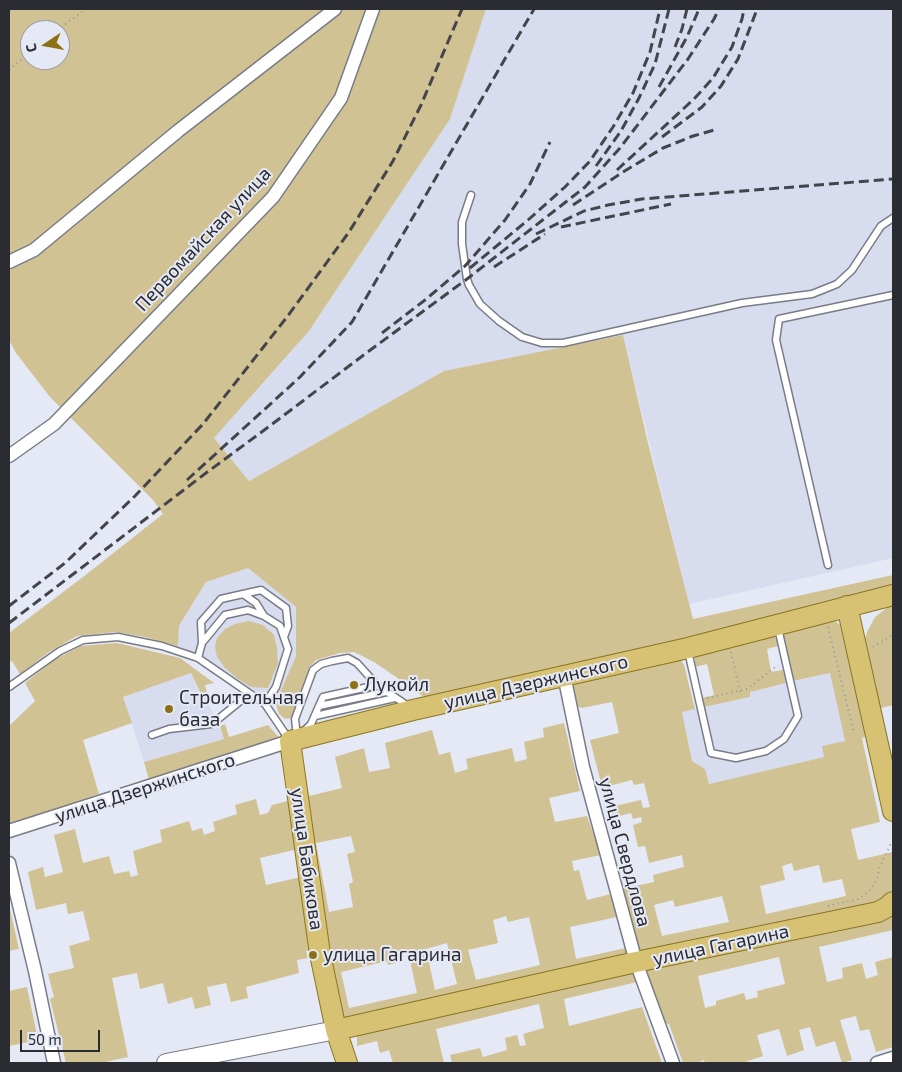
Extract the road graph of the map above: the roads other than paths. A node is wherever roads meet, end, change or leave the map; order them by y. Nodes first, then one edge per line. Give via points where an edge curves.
1 (335, 9) edge
2 (373, 9) edge
3 (471, 195) dead end
4 (893, 218) edge
5 (9, 262) edge
6 (893, 295) edge
7 (9, 456) edge
8 (828, 565) dead end
9 (243, 594) junction
10 (893, 595) edge
11 (847, 606) junction
12 (264, 616) junction
13 (777, 624) junction
14 (284, 637) junction
15 (202, 643) junction
16 (688, 648) junction
17 (198, 658) junction
18 (564, 675) junction
19 (377, 685) junction
20 (9, 687) edge
21 (386, 692) junction
22 (249, 694) junction
23 (395, 698) junction
24 (265, 704) junction
25 (319, 706) junction
26 (413, 710) junction
27 (315, 716) junction
28 (152, 735) dead end
29 (294, 740) junction
30 (893, 811) edge
31 (9, 831) edge
32 (9, 863) edge
33 (888, 907) edge
34 (636, 962) junction
35 (336, 1030) junction
36 (893, 1058) edge
37 (54, 1063) edge
38 (166, 1063) edge
39 (347, 1063) edge
40 (673, 1063) edge
41 (877, 1063) edge

1 - 5 street via 178,131 34,250
2 - 7 street, Первомайская улица via 341,98 273,197 54,424
3 - 4 lane via 462,222 469,285 480,304 499,321 522,337 542,343 563,343 742,303 812,294 837,284 852,270 881,226
6 - 8 lane via 779,319 776,340
9 - 12 lane via 256,603
9 - 14 lane via 261,590 286,608 288,626
9 - 15 lane via 221,599 201,622
10 - 11 main road, улица Дзержинского
11 - 13 main road, улица Дзержинского
11 - 30 main road
12 - 14 lane via 280,626
12 - 15 lane via 248,610 225,615
13 - 16 main road, улица Дзержинского
13 - 16 lane via 798,716 784,738 766,751 736,758 710,753
14 - 24 lane via 288,649 276,687
15 - 17 lane
16 - 18 main road, улица Дзержинского
17 - 20 lane via 118,637 83,640 60,651
17 - 22 lane
18 - 26 main road, улица Дзержинского
18 - 34 street, улица Свердлова via 583,767
19 - 21 lane
19 - 25 lane via 323,697
19 - 29 lane via 348,658 321,664 312,670 295,719
21 - 23 lane
21 - 25 lane
22 - 24 lane
22 - 28 lane via 211,724 169,729
23 - 26 lane
23 - 27 lane
24 - 29 lane
25 - 27 lane
26 - 29 main road, улица Дзержинского
27 - 29 lane
29 - 31 street, улица Дзержинского
29 - 35 main road, улица Бабикова via 320,954
32 - 37 street
33 - 34 main road, улица Гагарина
34 - 35 main road, улица Гагарина
34 - 40 street, улица Свердлова
35 - 38 street, улица Гагарина
35 - 39 main road, улица Бабикова
36 - 41 street

